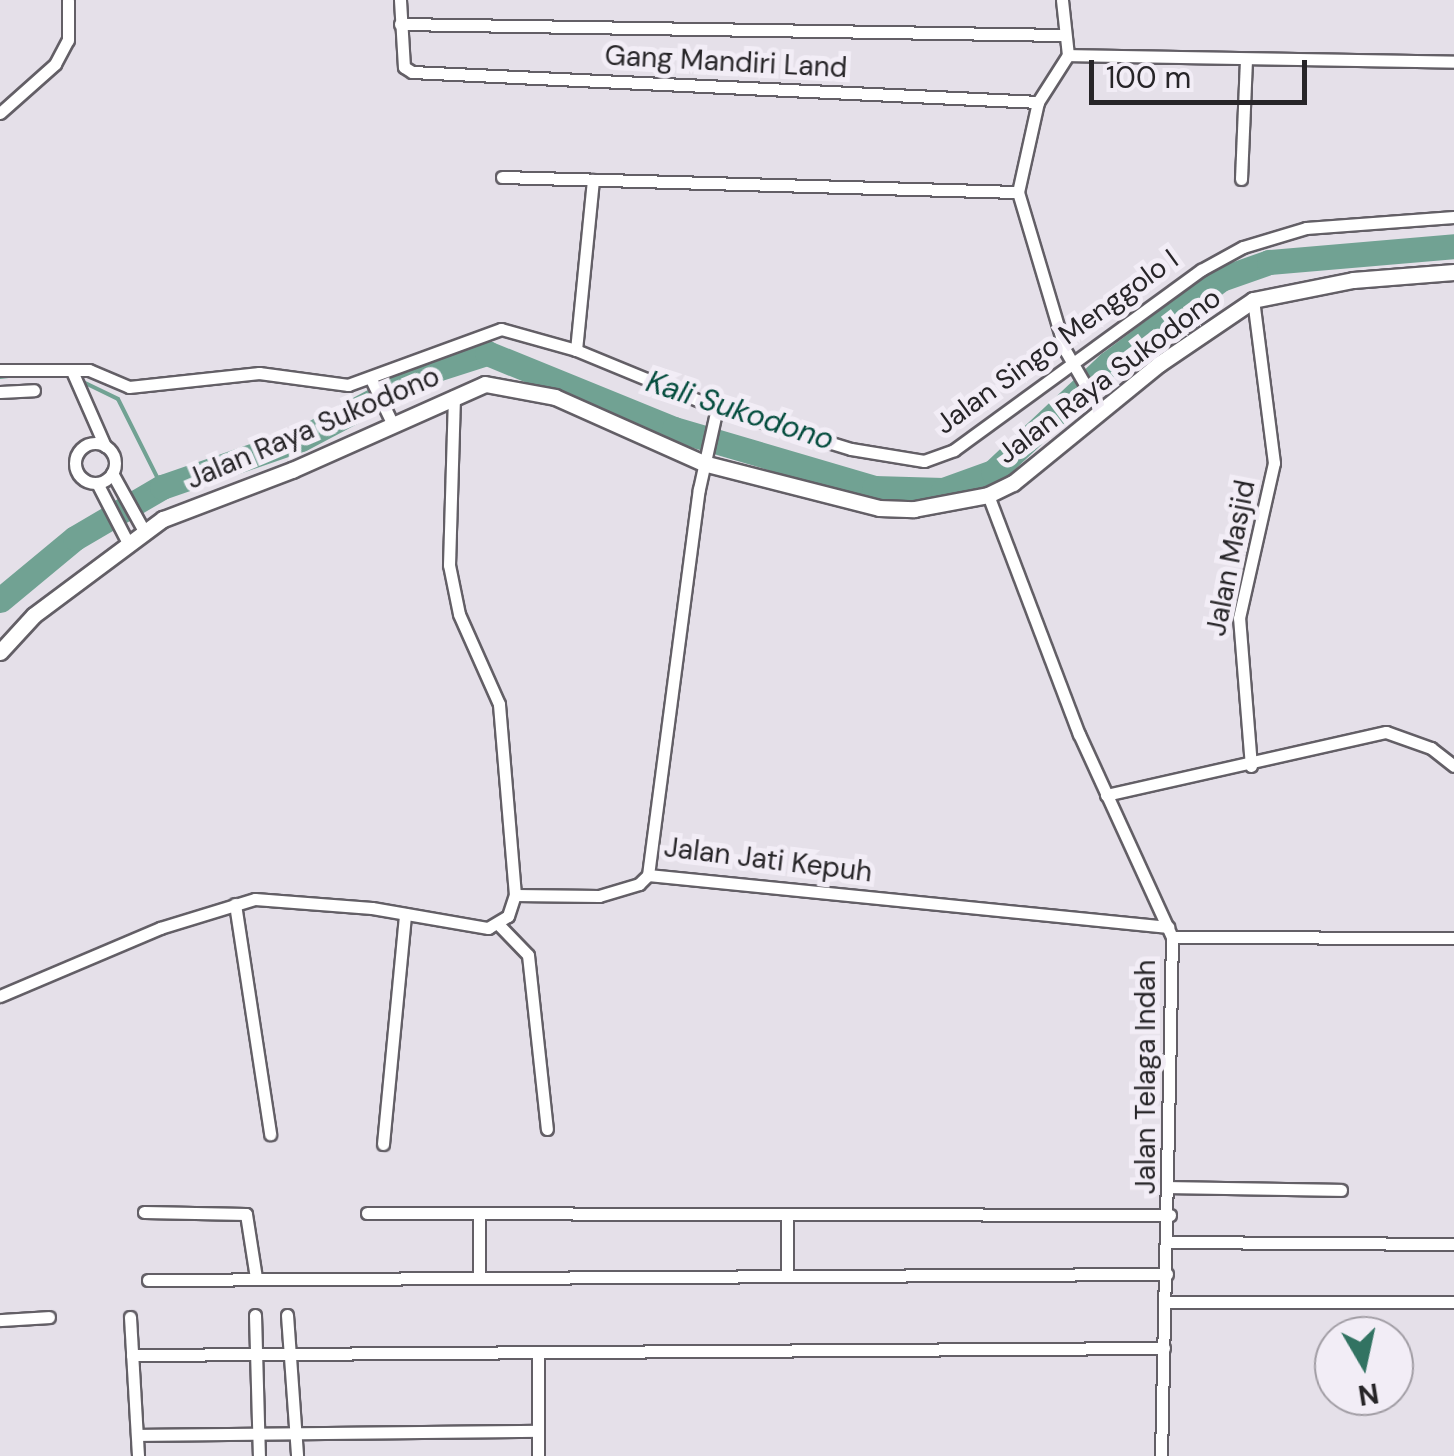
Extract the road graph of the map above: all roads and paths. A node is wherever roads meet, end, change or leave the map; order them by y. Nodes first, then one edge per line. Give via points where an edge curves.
1 (68, 0) edge
2 (400, 0) edge
3 (1062, 0) edge
4 (400, 24) junction
5 (1065, 34) junction
6 (1068, 54) junction
7 (1246, 60) junction
8 (1454, 62) edge
9 (1038, 102) junction
10 (0, 112) edge
11 (502, 177) dead end
12 (1241, 179) dead end
13 (593, 180) junction
14 (1018, 192) junction
15 (1454, 218) edge
16 (1454, 272) edge
17 (1254, 300) junction
18 (576, 350) junction
19 (0, 370) edge
20 (17, 370) junction
21 (1074, 370) junction
22 (72, 372) junction
23 (373, 384) junction
24 (19, 388) junction
25 (34, 390) dead end
26 (0, 392) edge
27 (454, 396) junction
28 (1098, 409) junction
29 (715, 413) junction
30 (88, 416) junction
31 (391, 422) junction
32 (105, 446) junction
33 (82, 448) junction
34 (704, 458) junction
35 (112, 473) junction
36 (97, 483) junction
37 (988, 495) junction
38 (142, 528) junction
39 (125, 537) junction
40 (34, 614) junction
41 (0, 632) edge
42 (0, 652) edge
43 (1251, 766) junction
44 (1454, 766) edge
45 (1106, 795) junction
46 (648, 875) junction
47 (514, 895) junction
48 (235, 904) junction
49 (404, 914) junction
50 (500, 926) junction
51 (1170, 932) junction
52 (1454, 938) edge
53 (0, 996) edge
54 (547, 1128) dead end
55 (270, 1134) dead end
56 (383, 1144) dead end
57 (1176, 1187) junction
58 (1341, 1190) dead end
59 (144, 1212) dead end
60 (367, 1213) dead end
61 (480, 1213) junction
62 (786, 1214) junction
63 (1170, 1215) junction
64 (1168, 1242) junction
65 (1454, 1244) edge
66 (1167, 1274) junction
67 (787, 1276) junction
68 (479, 1277) junction
69 (256, 1278) junction
70 (148, 1280) dead end
71 (1166, 1302) junction
72 (1454, 1302) edge
73 (255, 1315) dead end
74 (288, 1315) dead end
75 (49, 1317) dead end
76 (130, 1317) dead end
77 (0, 1320) edge
78 (1164, 1348) junction
79 (538, 1352) junction
80 (254, 1354) junction
81 (291, 1354) junction
82 (132, 1355) junction
83 (538, 1431) junction
84 (296, 1432) junction
85 (257, 1433) junction
86 (138, 1434) junction
87 (138, 1456) edge
88 (259, 1456) edge
89 (297, 1456) edge
90 (538, 1456) edge
91 (1160, 1456) edge

1 - 10 street via 68,40 55,64
2 - 4 street
3 - 5 street
4 - 5 street
4 - 9 street, Gang Mandiri Land via 404,67 412,72
5 - 6 street
6 - 7 street
6 - 9 street
7 - 8 street
7 - 12 street
9 - 14 street
11 - 13 street
13 - 14 street
13 - 18 street
14 - 21 street
15 - 21 street, Jalan Singo Menggolo I via 1306,228 1243,246 1200,270
16 - 17 main road, Jalan Raya Sukodono via 1334,283
17 - 28 main road, Jalan Raya Sukodono
17 - 43 street, Jalan Masjid via 1274,463 1239,618
18 - 23 street, Jalan Singo Menggolo I via 501,329
18 - 29 street, Jalan Singo Menggolo I
19 - 20 street, Jalan Singo Menggolo I
20 - 22 street, Jalan Singo Menggolo I
20 - 24 street
21 - 28 street
21 - 29 street, Jalan Singo Menggolo I via 954,450 924,460 851,449
22 - 23 street, Jalan Singo Menggolo I via 89,370 129,387 259,373 328,386
22 - 30 street
23 - 31 street
24 - 25 street
24 - 26 street
27 - 31 main road, Jalan Raya Sukodono
27 - 34 main road, Jalan Raya Sukodono via 485,384 516,386
27 - 47 street via 449,565 460,614 499,704
28 - 37 main road, Jalan Raya Sukodono via 1014,483
29 - 34 street, Jalan Jati Kepuh
30 - 32 street
30 - 33 street
31 - 38 main road, Jalan Raya Sukodono
32 - 33 street
32 - 35 street via 115,461
33 - 36 street via 76,471
34 - 37 main road, Jalan Raya Sukodono via 879,508
34 - 46 street, Jalan Jati Kepuh
35 - 36 street
35 - 38 street
36 - 39 street
37 - 45 street, Jalan Telaga Indah
38 - 39 main road, Jalan Raya Sukodono
39 - 40 main road, Jalan Raya Sukodono
40 - 41 main road, Jalan Raya Sukodono
40 - 42 main road, Jalan Raya Sukodono
43 - 44 street via 1386,732 1431,748
43 - 45 street
45 - 51 street, Jalan Telaga Indah
46 - 47 street via 599,896
46 - 51 street, Jalan Jati Kepuh
47 - 50 street
48 - 49 street via 255,899
48 - 53 street
48 - 55 street
49 - 50 street
49 - 56 street
50 - 54 street via 528,955
51 - 52 street, Jalan Jati Kepuh
51 - 57 street, Jalan Telaga Indah
57 - 58 street
57 - 63 street, Jalan Telaga Indah
59 - 69 street via 246,1214
60 - 61 street
61 - 62 street
61 - 68 street
62 - 63 street
62 - 67 street
63 - 64 street, Jalan Telaga Indah
64 - 65 street
64 - 66 street, Jalan Telaga Indah
66 - 67 street
66 - 71 street, Jalan Telaga Indah
67 - 68 street
68 - 69 street
69 - 70 street
71 - 72 street
71 - 78 street, Jalan Telaga Indah
73 - 80 street
74 - 81 street
75 - 77 street
76 - 82 street
78 - 79 street
78 - 91 street, Jalan Telaga Indah
79 - 81 street
79 - 83 street
80 - 81 street
80 - 82 street
80 - 85 street
81 - 84 street
82 - 86 street
83 - 84 street
83 - 90 street
84 - 85 street
84 - 89 street
85 - 86 street
85 - 88 street
86 - 87 street

